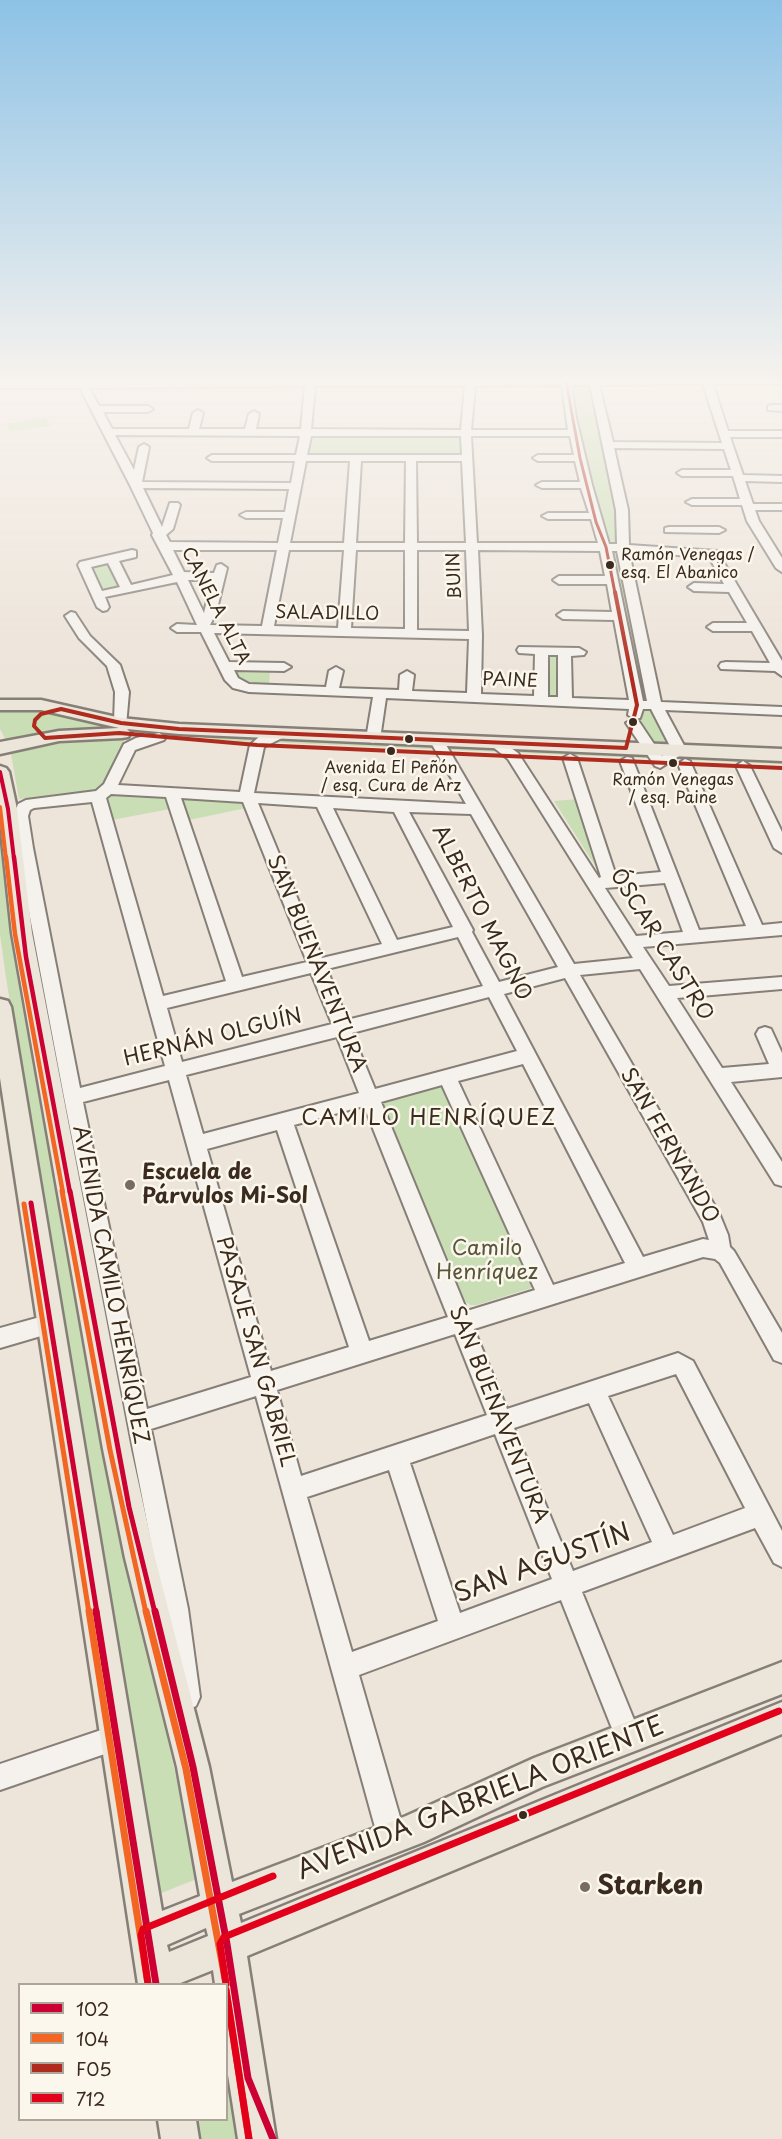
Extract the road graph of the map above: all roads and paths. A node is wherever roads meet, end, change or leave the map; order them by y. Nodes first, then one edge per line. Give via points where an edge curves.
1 (134, 481) edge
2 (137, 481) edge
3 (297, 481) edge
4 (354, 481) edge
5 (411, 481) edge
6 (468, 481) edge
7 (585, 481) edge
8 (615, 481) edge
9 (740, 481) edge
10 (136, 485) junction
11 (542, 485) dead end
12 (586, 485) junction
13 (296, 486) junction
14 (692, 502) dead end
15 (748, 505) junction
16 (782, 507) edge
17 (147, 513) junction
18 (246, 515) dead end
19 (290, 515) junction
20 (548, 516) dead end
21 (594, 516) junction
22 (669, 530) dead end
23 (686, 530) junction
24 (706, 530) junction
25 (719, 530) dead end
26 (161, 540) junction
27 (782, 541) edge
28 (765, 542) junction
29 (284, 547) junction
30 (350, 547) junction
31 (606, 547) junction
32 (411, 548) junction
33 (472, 548) junction
34 (622, 549) junction
35 (691, 552) junction
36 (132, 554) dead end
37 (713, 554) junction
38 (112, 558) junction
39 (782, 568) edge
40 (179, 577) junction
41 (559, 580) dead end
42 (613, 580) junction
43 (694, 587) dead end
44 (734, 588) junction
45 (128, 589) junction
46 (564, 615) dead end
47 (71, 616) dead end
48 (620, 616) junction
49 (204, 627) junction
50 (713, 627) dead end
51 (756, 627) junction
52 (177, 628) dead end
53 (267, 631) junction
54 (344, 632) junction
55 (411, 634) junction
56 (477, 635) junction
57 (524, 650) dead end
58 (542, 651) junction
59 (564, 652) junction
60 (579, 652) dead end
61 (225, 666) junction
62 (726, 666) dead end
63 (284, 667) dead end
64 (781, 670) edge
65 (336, 671) dead end
66 (407, 675) dead end
67 (238, 685) joint
68 (332, 691) junction
69 (380, 693) junction
70 (405, 694) junction
71 (474, 698) junction
72 (541, 700) junction
73 (565, 701) junction
74 (0, 705) edge
75 (637, 705) junction
76 (656, 705) junction
77 (61, 709) junction
78 (782, 711) edge
79 (121, 723) junction
80 (633, 723) junction
81 (279, 734) junction
82 (159, 737) junction
83 (45, 738) junction
84 (373, 739) junction
85 (495, 743) junction
86 (257, 745) junction
87 (440, 747) junction
88 (0, 748) edge
89 (626, 755) junction
90 (782, 755) edge
91 (513, 756) junction
92 (655, 756) junction
93 (682, 757) junction
94 (570, 758) junction
95 (743, 766) junction
96 (782, 768) edge
97 (0, 772) edge
98 (103, 793) junction
99 (172, 793) junction
100 (249, 797) junction
101 (322, 801) junction
102 (399, 807) junction
103 (475, 809) junction
104 (782, 848) edge
105 (670, 877) junction
106 (602, 882) junction
107 (782, 929) edge
108 (465, 930) junction
109 (756, 931) junction
110 (693, 936) junction
111 (632, 942) junction
112 (392, 948) junction
113 (645, 963) junction
114 (316, 966) junction
115 (568, 971) junction
116 (782, 983) edge
117 (236, 985) junction
118 (495, 989) junction
119 (664, 993) junction
120 (157, 1004) junction
121 (1, 1017) edge
122 (342, 1029) junction
123 (765, 1034) dead end
124 (529, 1054) junction
125 (781, 1070) edge
126 (176, 1071) junction
127 (717, 1076) junction
128 (447, 1077) junction
129 (73, 1097) junction
130 (370, 1098) junction
131 (283, 1121) junction
132 (196, 1144) junction
133 (782, 1178) edge
134 (720, 1251) junction
135 (638, 1268) junction
136 (548, 1296) junction
137 (461, 1323) junction
138 (51, 1324) junction
139 (775, 1328) edge
140 (0, 1338) edge
141 (362, 1353) junction
142 (782, 1353) edge
143 (264, 1384) junction
144 (594, 1390) junction
145 (501, 1421) junction
146 (137, 1423) junction
147 (396, 1456) junction
148 (294, 1490) junction
149 (761, 1514) junction
150 (667, 1549) junction
151 (782, 1555) edge
152 (567, 1586) junction
153 (453, 1628) junction
154 (344, 1668) junction
155 (782, 1678) edge
156 (782, 1718) edge
157 (628, 1737) junction
158 (116, 1738) junction
159 (193, 1767) junction
160 (0, 1776) edge
161 (392, 1838) junction
162 (220, 1905) junction
163 (148, 1935) junction
164 (227, 1944) junction
165 (155, 1980) edge
166 (248, 2078) junction
167 (177, 2121) edge
168 (180, 2139) edge
169 (257, 2139) edge
170 (273, 2139) edge

1 - 10 street, CANELA ALTA
2 - 10 street
3 - 13 street
4 - 30 street
5 - 32 street
6 - 33 street, BUIN
7 - 12 street
8 - 34 street via 622,510
9 - 15 street
10 - 13 street
10 - 17 street, CANELA ALTA
11 - 12 street
12 - 21 street
13 - 19 street
14 - 15 street
15 - 16 street
15 - 28 street
17 - 26 street, CANELA ALTA
17 - 26 street via 173,509
18 - 19 street
19 - 29 street
20 - 21 street
21 - 31 street
22 - 23 street
23 - 24 street
23 - 35 street
24 - 25 street
24 - 37 street
26 - 29 street
26 - 40 street, CANELA ALTA
27 - 28 street
28 - 39 street
29 - 30 street
29 - 53 street
30 - 32 street
30 - 54 street
31 - 33 street
31 - 34 street
31 - 42 street
32 - 33 street
32 - 55 street
33 - 56 street, BUIN
34 - 35 street
34 - 76 street
35 - 37 street
36 - 38 street
37 - 44 street
38 - 45 street
38 - 45 street via 84,565 101,601
40 - 45 street
40 - 49 street, CANELA ALTA
40 - 49 street via 220,573
41 - 42 street
42 - 48 street
43 - 44 street
44 - 51 street
46 - 48 street
47 - 79 street via 113,665 122,692
48 - 75 street
49 - 52 street, SALADILLO
49 - 53 street, SALADILLO
49 - 61 street, CANELA ALTA
50 - 51 street
51 - 64 street
53 - 54 street, SALADILLO
54 - 55 street, SALADILLO
55 - 56 street, SALADILLO
56 - 71 street, BUIN
57 - 58 street
58 - 59 street
58 - 72 street
59 - 60 street
59 - 73 street
61 - 63 street
61 - 67 street, CANELA ALTA
62 - 64 street
65 - 68 street
66 - 70 street
67 - 68 street, PAINE
68 - 69 street, PAINE
69 - 70 street, PAINE
69 - 84 street
70 - 71 street, PAINE
71 - 72 street, PAINE
72 - 73 street, PAINE
73 - 75 street, PAINE
74 - 77 main road via 32,704
75 - 76 street, PAINE
75 - 80 street
76 - 78 street, PAINE
76 - 93 street
77 - 79 main road
77 - 83 main road via 46,712 35,720 34,726
79 - 81 main road
80 - 89 street
80 - 92 street
81 - 84 main road
81 - 86 street
82 - 83 main road via 107,733
82 - 86 main road
82 - 98 street via 129,747
83 - 88 main road
84 - 87 main road
85 - 87 main road
85 - 89 main road
85 - 91 street, ÓSCAR CASTRO
86 - 87 main road
86 - 100 street, SAN BUENAVENTURA
87 - 91 main road
87 - 103 street, SAN FERNANDO
89 - 92 main road
89 - 94 main road
89 - 105 street
90 - 93 main road
91 - 94 main road
91 - 106 street, ÓSCAR CASTRO
92 - 93 main road
93 - 95 main road
93 - 109 street
94 - 106 street
95 - 96 main road
95 - 104 street
97 - 159 main road, AVENIDA CAMILO HENRÍQUEZ via 23,941 122,1472
98 - 99 street
98 - 120 street, PASAJE SAN GABRIEL
98 - 129 street, AVENIDA CAMILO HENRÍQUEZ via 25,805 21,816
99 - 100 street
99 - 117 street
100 - 101 street
100 - 114 street, SAN BUENAVENTURA
101 - 102 street
101 - 112 street
102 - 103 street
102 - 108 street, ALBERTO MAGNO
103 - 115 street, SAN FERNANDO
105 - 106 street
105 - 110 street
106 - 111 street, ÓSCAR CASTRO
107 - 109 street
108 - 112 street
108 - 118 street, ALBERTO MAGNO
109 - 110 street
110 - 111 street
111 - 113 street, ÓSCAR CASTRO
112 - 114 street
113 - 115 street, HERNÁN OLGUÍN
113 - 119 street, ÓSCAR CASTRO
114 - 117 street
114 - 122 street, SAN BUENAVENTURA
115 - 118 street, HERNÁN OLGUÍN
115 - 134 street, SAN FERNANDO via 712,1219
116 - 119 street
117 - 120 street
118 - 122 street, HERNÁN OLGUÍN
118 - 124 street, ALBERTO MAGNO
119 - 127 street, ÓSCAR CASTRO
120 - 126 street, PASAJE SAN GABRIEL
121 - 138 main road
122 - 126 street, HERNÁN OLGUÍN
122 - 130 street, SAN BUENAVENTURA
123 - 125 street
124 - 128 street
124 - 135 street, ALBERTO MAGNO
125 - 127 street
126 - 129 street, HERNÁN OLGUÍN
126 - 132 street, PASAJE SAN GABRIEL
127 - 133 street, ÓSCAR CASTRO
128 - 130 street
128 - 136 street
129 - 146 street, AVENIDA CAMILO HENRÍQUEZ
130 - 131 street
130 - 137 street, SAN BUENAVENTURA
131 - 132 street
131 - 141 street
132 - 143 street, PASAJE SAN GABRIEL
134 - 135 street via 703,1248
134 - 139 street, SAN FERNANDO
135 - 136 street
136 - 137 street
137 - 141 street
137 - 145 street, SAN BUENAVENTURA
138 - 140 street
138 - 158 main road
139 - 142 street, SAN FERNANDO
141 - 143 street
143 - 146 street
143 - 148 street, PASAJE SAN GABRIEL
144 - 145 street
144 - 149 street via 681,1364
144 - 150 street
145 - 147 street
145 - 152 street, SAN BUENAVENTURA
146 - 159 street, AVENIDA CAMILO HENRÍQUEZ via 180,1632
147 - 148 street
147 - 153 street
148 - 154 street, PASAJE SAN GABRIEL
149 - 150 street, SAN AGUSTÍN
149 - 151 street
150 - 152 street, SAN AGUSTÍN
152 - 153 street, SAN AGUSTÍN
152 - 157 street, SAN BUENAVENTURA
153 - 154 street, SAN AGUSTÍN
154 - 161 street, PASAJE SAN GABRIEL
155 - 157 main road, AVENIDA GABRIELA ORIENTE
156 - 164 main road, AVENIDA GABRIELA ORIENTE
157 - 161 main road, AVENIDA GABRIELA ORIENTE
158 - 160 street
158 - 163 main road
159 - 162 main road, AVENIDA CAMILO HENRÍQUEZ
161 - 162 main road, AVENIDA GABRIELA ORIENTE
162 - 163 main road, AVENIDA GABRIELA ORIENTE
162 - 164 main road, AVENIDA CAMILO HENRÍQUEZ
163 - 165 main road
164 - 165 main road, AVENIDA GABRIELA ORIENTE
164 - 166 main road, AVENIDA CAMILO HENRÍQUEZ
166 - 169 main road, AVENIDA CAMILO HENRÍQUEZ
166 - 170 street, AVENIDA CAMILO HENRÍQUEZ
167 - 168 main road

